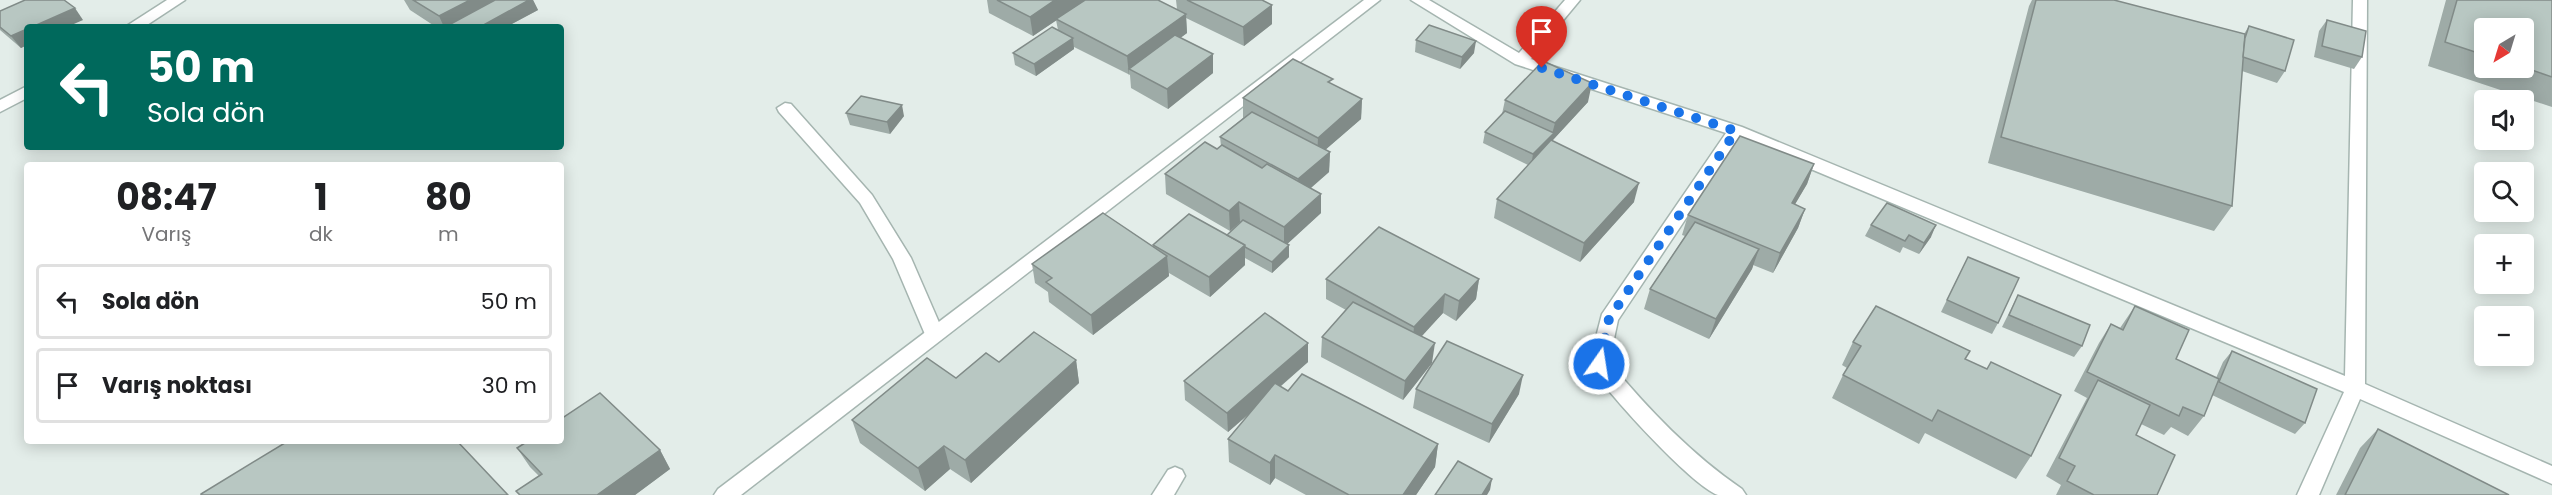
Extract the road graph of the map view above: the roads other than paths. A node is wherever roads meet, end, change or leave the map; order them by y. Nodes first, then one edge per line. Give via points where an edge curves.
1 (178, 0) edge
2 (1373, 0) edge
3 (1418, 0) edge
4 (1573, 0) edge
5 (2360, 0) edge
6 (138, 24) edge
7 (1521, 62) junction
8 (24, 93) edge
9 (0, 107) edge
10 (785, 108) dead end
11 (1736, 131) junction
12 (934, 334) junction
13 (2355, 388) junction
14 (2552, 475) edge
15 (1175, 476) dead end
16 (724, 495) edge
17 (1163, 495) edge
18 (1735, 495) edge
19 (2308, 495) edge

1 - 6 street
2 - 12 street
3 - 7 street
4 - 7 street
5 - 13 street
7 - 11 street
8 - 9 street
10 - 12 street via 866,199 902,258
11 - 13 street
11 - 18 street via 1609,319 1599,364 1641,416 1718,485
12 - 16 street
13 - 14 street
13 - 19 street
15 - 17 street

